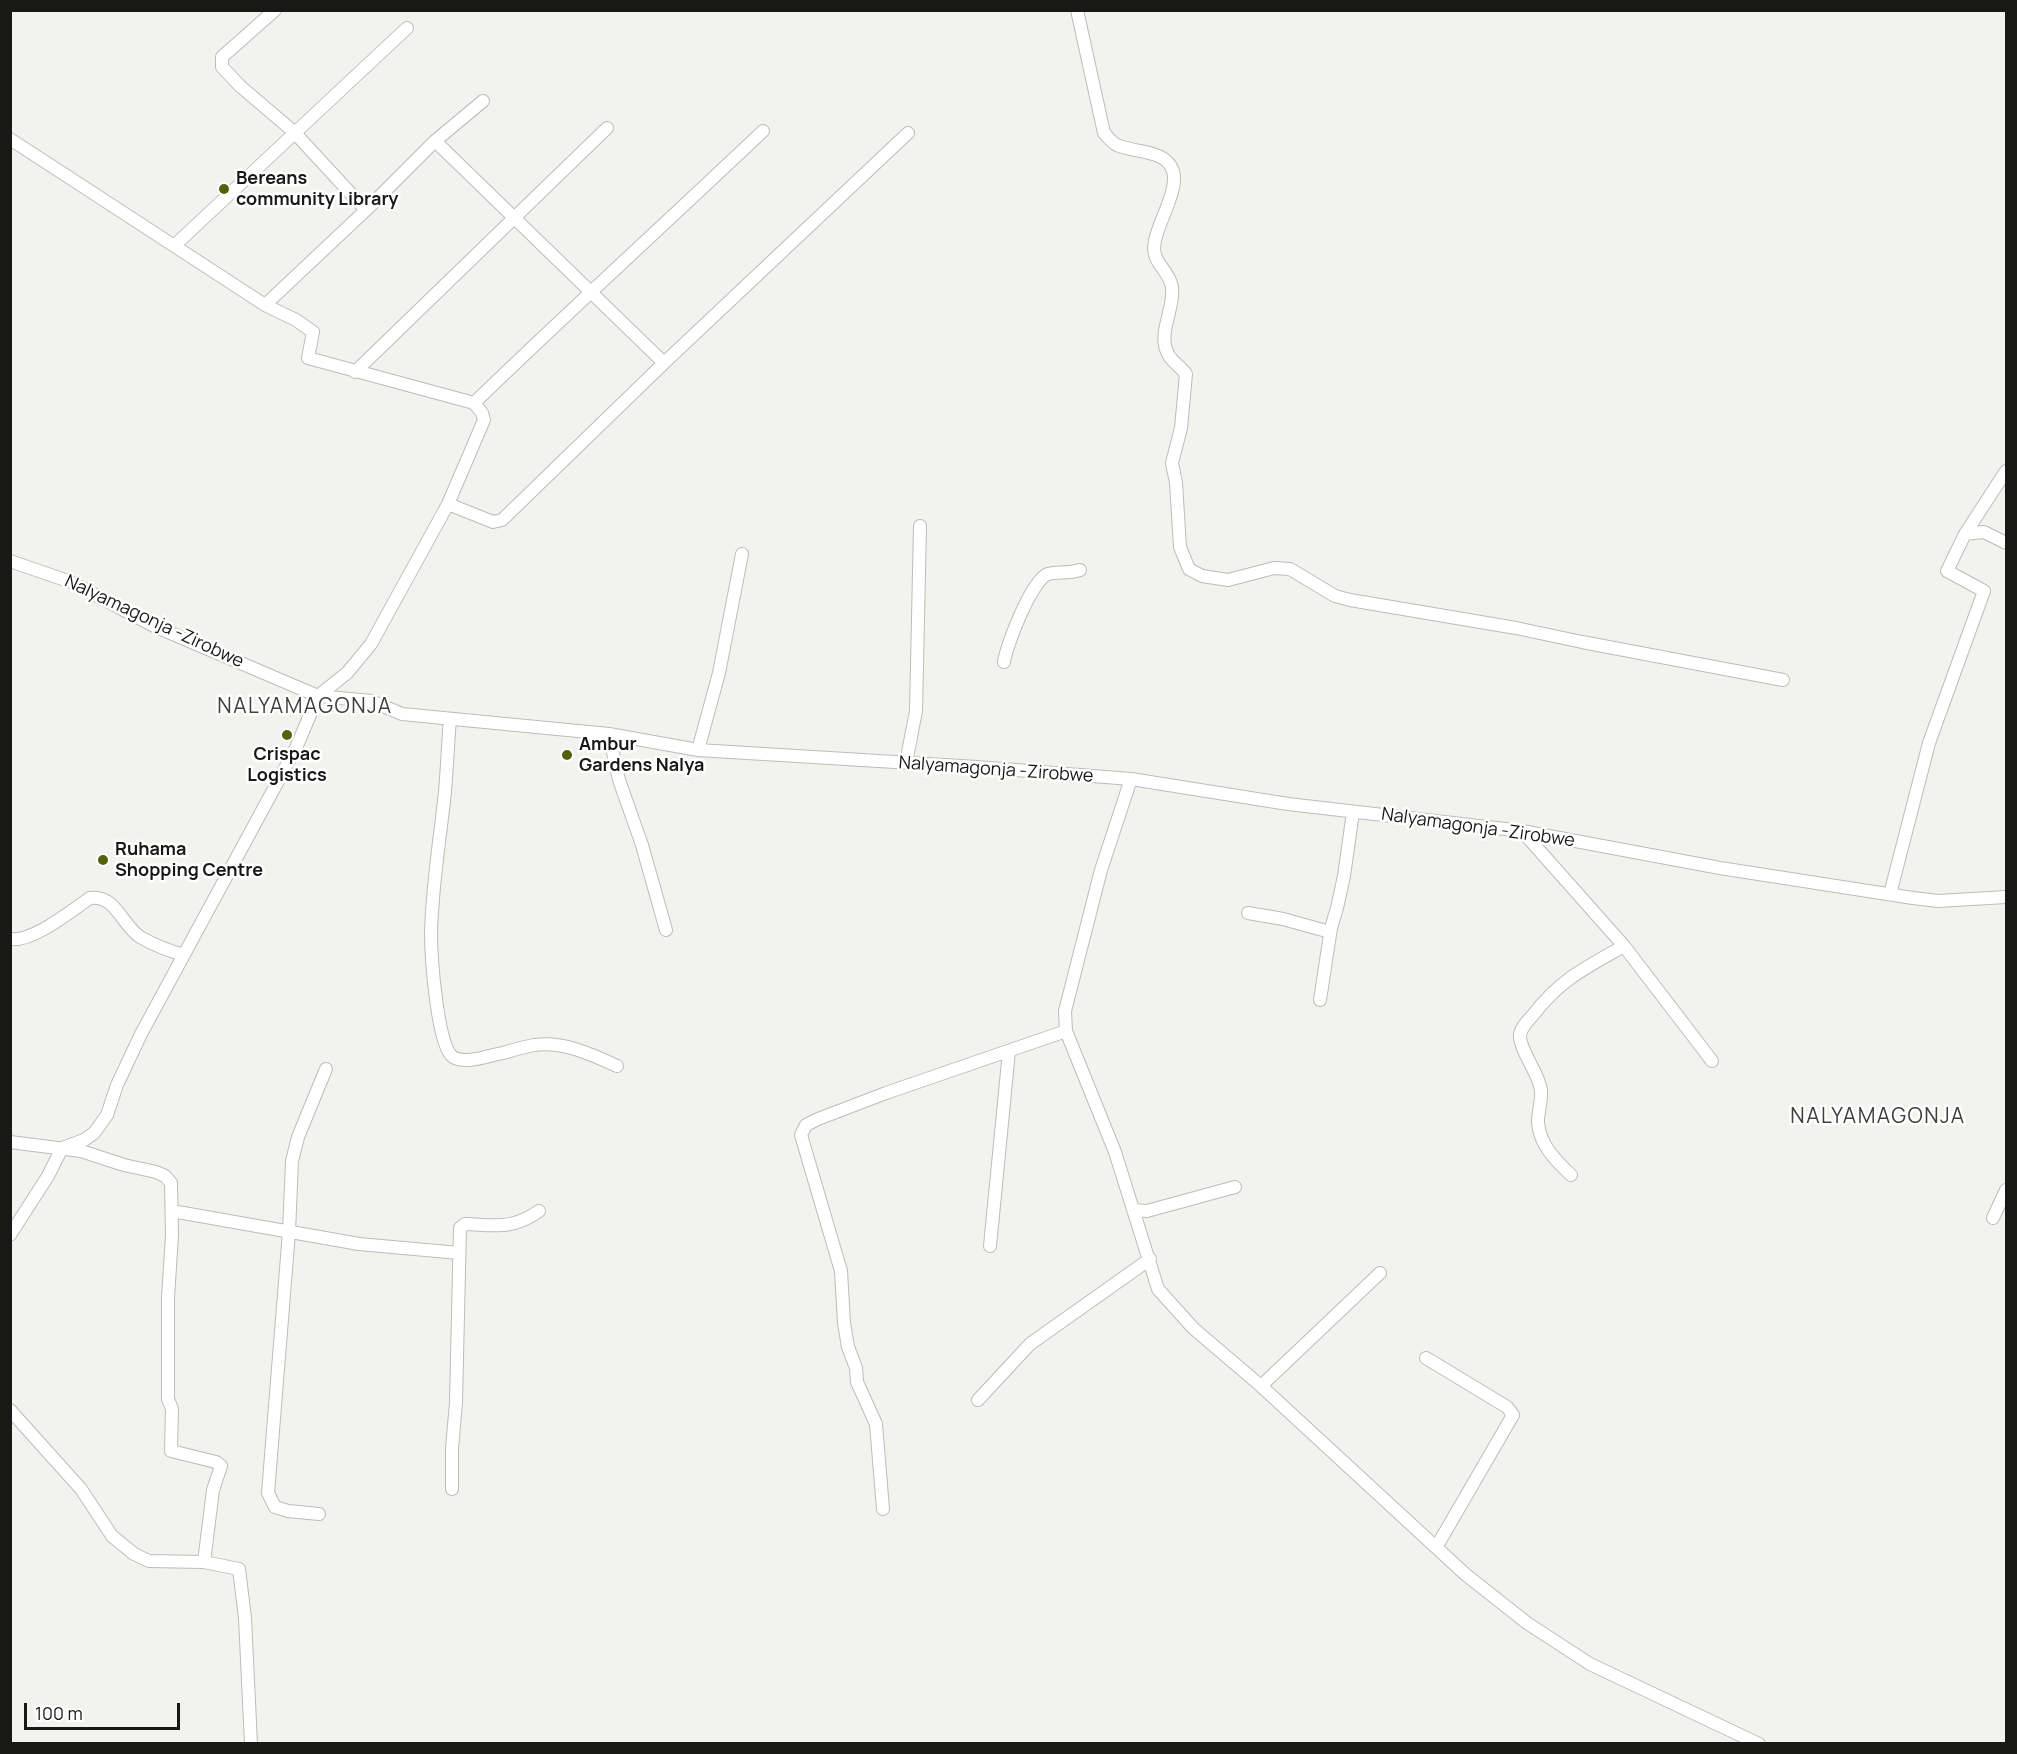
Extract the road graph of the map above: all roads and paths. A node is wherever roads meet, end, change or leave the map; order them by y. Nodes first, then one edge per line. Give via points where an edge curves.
1 (275, 10) edge
2 (1077, 10) edge
3 (407, 28) dead end
4 (483, 101) dead end
5 (607, 128) dead end
6 (763, 131) dead end
7 (294, 132) junction
8 (908, 133) dead end
9 (10, 139) edge
10 (435, 141) junction
11 (366, 210) junction
12 (514, 216) junction
13 (175, 245) junction
14 (589, 292) junction
15 (265, 304) junction
16 (664, 363) junction
17 (356, 372) junction
18 (474, 403) junction
19 (2007, 471) edge
20 (448, 504) junction
21 (920, 526) dead end
22 (1965, 534) junction
23 (2007, 543) edge
24 (742, 554) dead end
25 (10, 561) edge
26 (1080, 570) dead end
27 (1004, 662) dead end
28 (1783, 680) dead end
29 (318, 696) junction
30 (450, 719) junction
31 (609, 734) junction
32 (698, 750) junction
33 (906, 763) junction
34 (1131, 779) junction
35 (1353, 812) junction
36 (1522, 831) junction
37 (1890, 894) junction
38 (2007, 897) edge
39 (1248, 913) dead end
40 (666, 930) dead end
41 (1330, 932) junction
42 (10, 939) edge
43 (1624, 946) junction
44 (184, 955) junction
45 (1320, 1000) dead end
46 (1066, 1031) junction
47 (1009, 1051) junction
48 (1712, 1061) dead end
49 (617, 1066) dead end
50 (326, 1069) dead end
51 (10, 1142) edge
52 (62, 1148) junction
53 (1571, 1175) dead end
54 (1235, 1187) dead end
55 (2007, 1190) edge
56 (1134, 1210) junction
57 (172, 1211) junction
58 (539, 1211) dead end
59 (1993, 1218) dead end
60 (289, 1232) junction
61 (10, 1235) edge
62 (990, 1246) dead end
63 (459, 1253) junction
64 (1150, 1259) junction
65 (1380, 1273) dead end
66 (1426, 1358) dead end
67 (1261, 1386) junction
68 (978, 1401) dead end
69 (10, 1410) edge
70 (452, 1489) dead end
71 (883, 1509) dead end
72 (319, 1514) dead end
73 (1437, 1546) junction
74 (204, 1562) junction
75 (251, 1743) edge
76 (1759, 1743) edge

1 - 7 street via 222,57 220,64
2 - 28 street via 1104,133 1115,145 1153,154 1173,170 1174,185 1154,242 1155,255 1172,286 1166,348 1186,374 1181,428 1172,463 1180,547 1189,569 1202,576 1228,580 1274,568 1290,569 1335,596 1350,600
3 - 7 street
4 - 10 street
5 - 12 street
6 - 14 street
7 - 11 street
7 - 13 street
8 - 16 street
9 - 13 street
10 - 11 street
10 - 12 street
11 - 15 street
12 - 14 street
12 - 17 street
13 - 15 street
14 - 16 street
14 - 18 street
15 - 17 street via 312,332 308,358
16 - 20 street via 502,520 493,522
17 - 18 street
18 - 20 street via 482,413 483,427
19 - 22 street
20 - 29 street via 371,644 347,673
21 - 33 street via 916,711
22 - 23 street via 1984,532
22 - 37 street via 1947,571 1984,591 1929,743
24 - 32 street via 719,673
25 - 29 street, Nalyamagonja -Zirobwe via 71,582 154,626
26 - 27 street via 1047,574 1037,582
29 - 30 street, Nalyamagonja -Zirobwe via 371,701 402,714
29 - 44 street via 296,748
30 - 31 street, Nalyamagonja -Zirobwe
30 - 49 street via 431,933 439,1025 448,1050 462,1060 536,1045 562,1046
31 - 32 street, Nalyamagonja -Zirobwe
31 - 40 street via 619,780
32 - 33 street, Nalyamagonja -Zirobwe
33 - 34 street, Nalyamagonja -Zirobwe
34 - 35 street, Nalyamagonja -Zirobwe
34 - 46 street via 1085,929 1065,1011
35 - 36 street, Nalyamagonja -Zirobwe
35 - 41 street via 1344,876
36 - 37 street, Nalyamagonja -Zirobwe via 1720,868
36 - 43 street
37 - 38 street, Nalyamagonja -Zirobwe via 1938,901
39 - 41 street
41 - 45 street
42 - 44 street via 28,938 90,898 99,897 107,900 138,936
43 - 48 street
43 - 53 street via 1565,980 1521,1030 1521,1041 1540,1084 1538,1122 1542,1142
44 - 52 street via 141,1034 107,1115 94,1133
46 - 47 street
46 - 56 street
47 - 62 street
47 - 71 street via 818,1119 807,1125 801,1135 841,1271 844,1323 857,1382 876,1424
50 - 60 street via 292,1161
51 - 52 street
52 - 57 street via 165,1176 171,1183
52 - 61 street
54 - 56 street via 1147,1211
55 - 59 street
56 - 64 street
57 - 60 street
57 - 74 street via 168,1320 171,1451 221,1466 213,1490
58 - 63 street via 510,1226 463,1225
60 - 63 street via 359,1244
60 - 72 street via 268,1493 275,1507
63 - 70 street
64 - 67 street via 1158,1289 1174,1308
64 - 68 street via 1030,1344
65 - 67 street
66 - 73 street via 1507,1407 1513,1415
67 - 73 street
69 - 74 street via 81,1489 112,1536 126,1548 149,1561
73 - 76 street via 1465,1574 1527,1623 1590,1664
74 - 75 street via 239,1569

